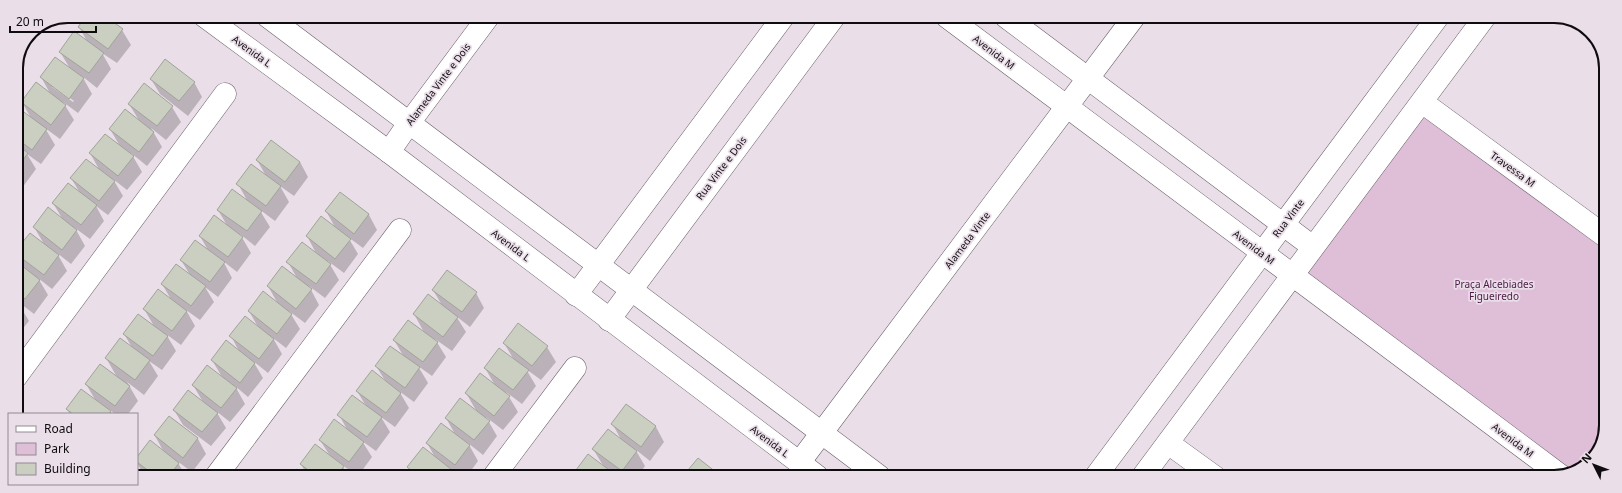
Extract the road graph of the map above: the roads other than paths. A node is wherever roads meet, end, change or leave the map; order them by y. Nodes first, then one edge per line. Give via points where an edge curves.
1 (214, 23) edge
2 (276, 23) edge
3 (483, 23) edge
4 (779, 23) edge
5 (830, 23) edge
6 (956, 23) edge
7 (1014, 23) edge
8 (1130, 23) edge
9 (1433, 23) edge
10 (1480, 23) edge
11 (1088, 79) junction
12 (225, 94) dead end
13 (1422, 102) junction
14 (1067, 106) junction
15 (409, 122) junction
16 (389, 152) junction
17 (1283, 225) junction
18 (400, 230) dead end
19 (1599, 232) edge
20 (1314, 247) junction
21 (1262, 253) junction
22 (598, 265) junction
23 (1293, 276) junction
24 (630, 290) junction
25 (576, 295) junction
26 (609, 320) junction
27 (23, 368) edge
28 (575, 368) dead end
29 (822, 434) junction
30 (1168, 443) junction
31 (799, 463) junction
32 (221, 470) edge
33 (498, 470) edge
34 (808, 470) edge
35 (871, 470) edge
36 (1100, 470) edge
37 (1148, 470) edge
38 (1205, 470) edge
39 (1553, 470) edge

1 - 16 street, Avenida L
2 - 15 street
3 - 15 street, Alameda Vinte e Dois
4 - 22 street
5 - 24 street, Rua Vinte e Dois
6 - 14 street, Avenida M
7 - 11 street
8 - 11 street, Alameda Vinte
9 - 17 street, Rua Vinte
10 - 13 street
11 - 14 street, Alameda Vinte
11 - 17 street
12 - 27 street
13 - 19 street, Travessa M
13 - 20 street
14 - 21 street, Avenida M
14 - 29 street, Alameda Vinte
15 - 16 street, Alameda Vinte e Dois
15 - 22 street
16 - 25 street, Avenida L
17 - 20 street
17 - 21 street, Rua Vinte
18 - 32 street
20 - 23 street
21 - 23 street, Avenida M
21 - 36 street, Rua Vinte
22 - 24 street
22 - 25 street
23 - 30 street
23 - 39 street, Avenida M
24 - 26 street, Rua Vinte e Dois
24 - 29 street
25 - 26 street, Avenida L
26 - 31 street, Avenida L
28 - 33 street
29 - 31 street, Alameda Vinte
29 - 35 street
30 - 37 street
30 - 38 street
31 - 34 street, Avenida L

